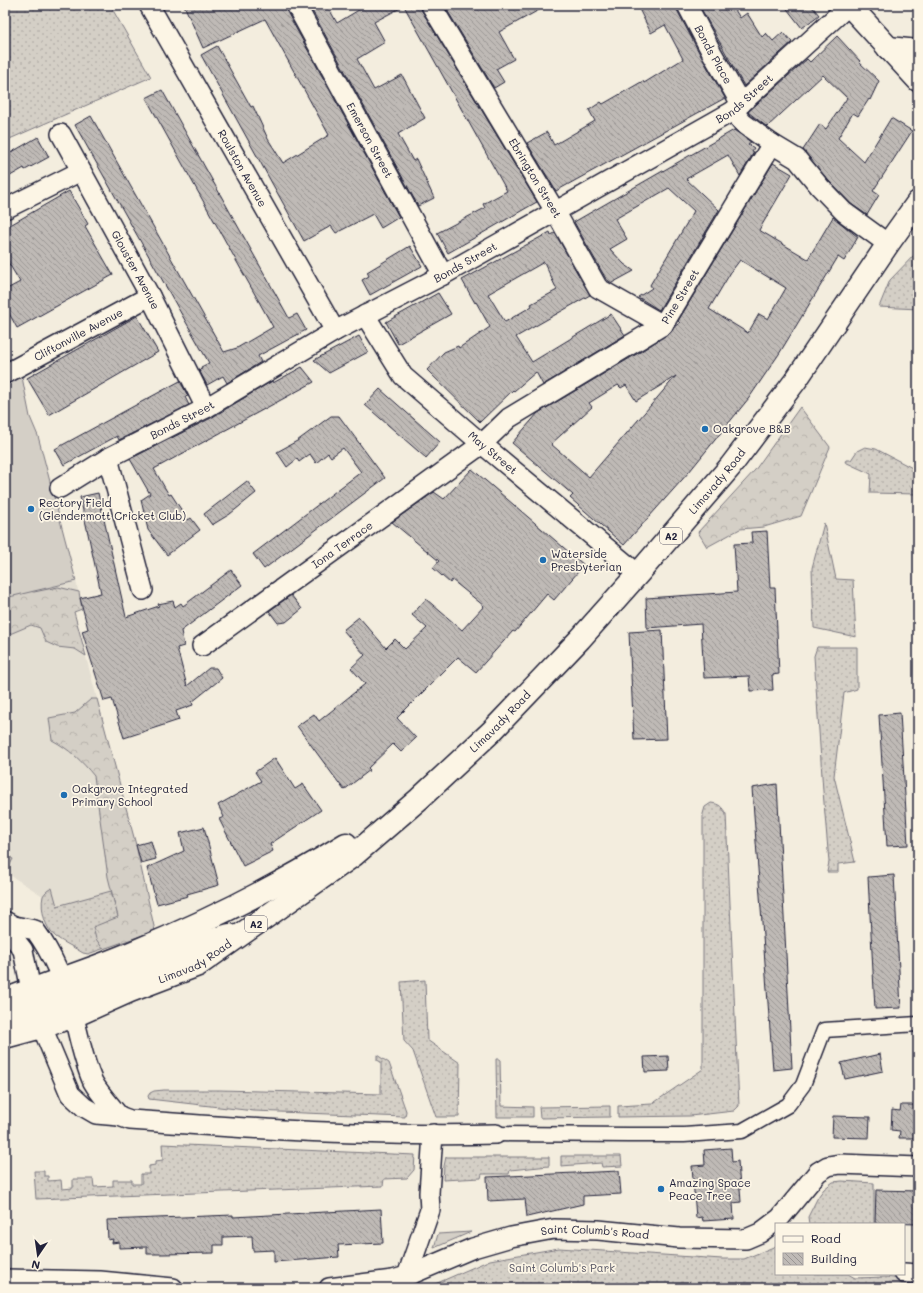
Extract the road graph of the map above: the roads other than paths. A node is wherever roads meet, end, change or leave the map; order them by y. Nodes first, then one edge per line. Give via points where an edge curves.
1 (149, 5) edge
2 (296, 5) edge
3 (432, 5) edge
4 (687, 5) edge
5 (849, 5) edge
6 (888, 48) junction
7 (918, 51) edge
8 (918, 80) edge
9 (737, 107) junction
10 (61, 134) dead end
11 (772, 144) junction
12 (81, 171) junction
13 (5, 209) edge
14 (915, 210) edge
15 (555, 211) junction
16 (888, 244) junction
17 (443, 275) junction
18 (150, 296) junction
19 (365, 315) junction
20 (663, 325) junction
21 (335, 331) junction
22 (7, 373) dead end
23 (206, 408) junction
24 (482, 444) junction
25 (108, 458) junction
26 (60, 488) dead end
27 (638, 574) junction
28 (143, 590) dead end
29 (202, 646) dead end
30 (419, 799) junction
31 (10, 924) edge
32 (68, 998) junction
33 (5, 1000) edge
34 (37, 1009) junction
35 (5, 1018) edge
36 (918, 1024) edge
37 (5, 1037) edge
38 (119, 1116) junction
39 (433, 1134) junction
40 (496, 1134) joint
41 (918, 1167) edge
42 (783, 1221) edge
43 (775, 1225) edge
44 (905, 1273) edge
45 (918, 1274) edge
46 (407, 1276) junction
47 (5, 1279) edge
48 (173, 1288) edge
49 (329, 1288) edge

1 - 21 street, Roulston Avenue
2 - 17 street, Emerson Street
3 - 15 street, Ebrington Street
4 - 9 street, Bonds Place
5 - 6 main road
5 - 9 street, Bonds Street
6 - 7 main road
6 - 8 main road
9 - 11 street, Bonds Place via 743,123
9 - 15 street, Bonds Street
10 - 12 street, Glouster Avenue
11 - 16 street, Bonds Place via 797,159 844,212
11 - 20 street, Pine Street
12 - 13 street
12 - 18 street, Glouster Avenue
14 - 16 main road, A2
15 - 17 street, Bonds Street
15 - 20 street, Ebrington Street via 598,288
16 - 27 main road, Limavady Road / A2 via 796,380 730,467
17 - 19 street, Bonds Street
18 - 22 street, Cliftonville Avenue
18 - 23 street, Glouster Avenue
19 - 21 street, Bonds Street
19 - 24 street, May Street via 403,376
20 - 24 street, Pine Street via 509,418
21 - 23 street, Bonds Street
23 - 25 street, Bonds Street
24 - 27 street, May Street
24 - 29 street, Iona Terrace
25 - 26 street, Bonds Street
25 - 28 street
27 - 30 main road, Limavady Road / A2 via 491,732
30 - 32 main road, Limavady Road / A2 via 252,898 132,953
30 - 32 main road, Limavady Road / A2 via 354,855 198,965 130,991
31 - 32 street via 35,930 44,943
31 - 34 street via 16,941 23,950
32 - 34 main road, Limavady Road / A2
32 - 34 main road, Limavady Road / A2
32 - 38 street via 94,1082
33 - 34 main road, Limavady Road / A2
34 - 35 main road
34 - 37 main road, Limavady Road / A2
34 - 38 street via 70,1094 96,1114
36 - 40 street via 824,1030 803,1085 788,1105 742,1131 684,1135
38 - 39 street via 130,1120 281,1130
39 - 40 street
39 - 46 street via 430,1210
41 - 42 street, Saint Columb's Road via 840,1164 828,1166 818,1172
43 - 46 street, Saint Columb's Road via 746,1239 679,1238 598,1230 554,1229 473,1248
44 - 45 street
46 - 49 street, Saint Columb's Road
47 - 48 street via 100,1281

